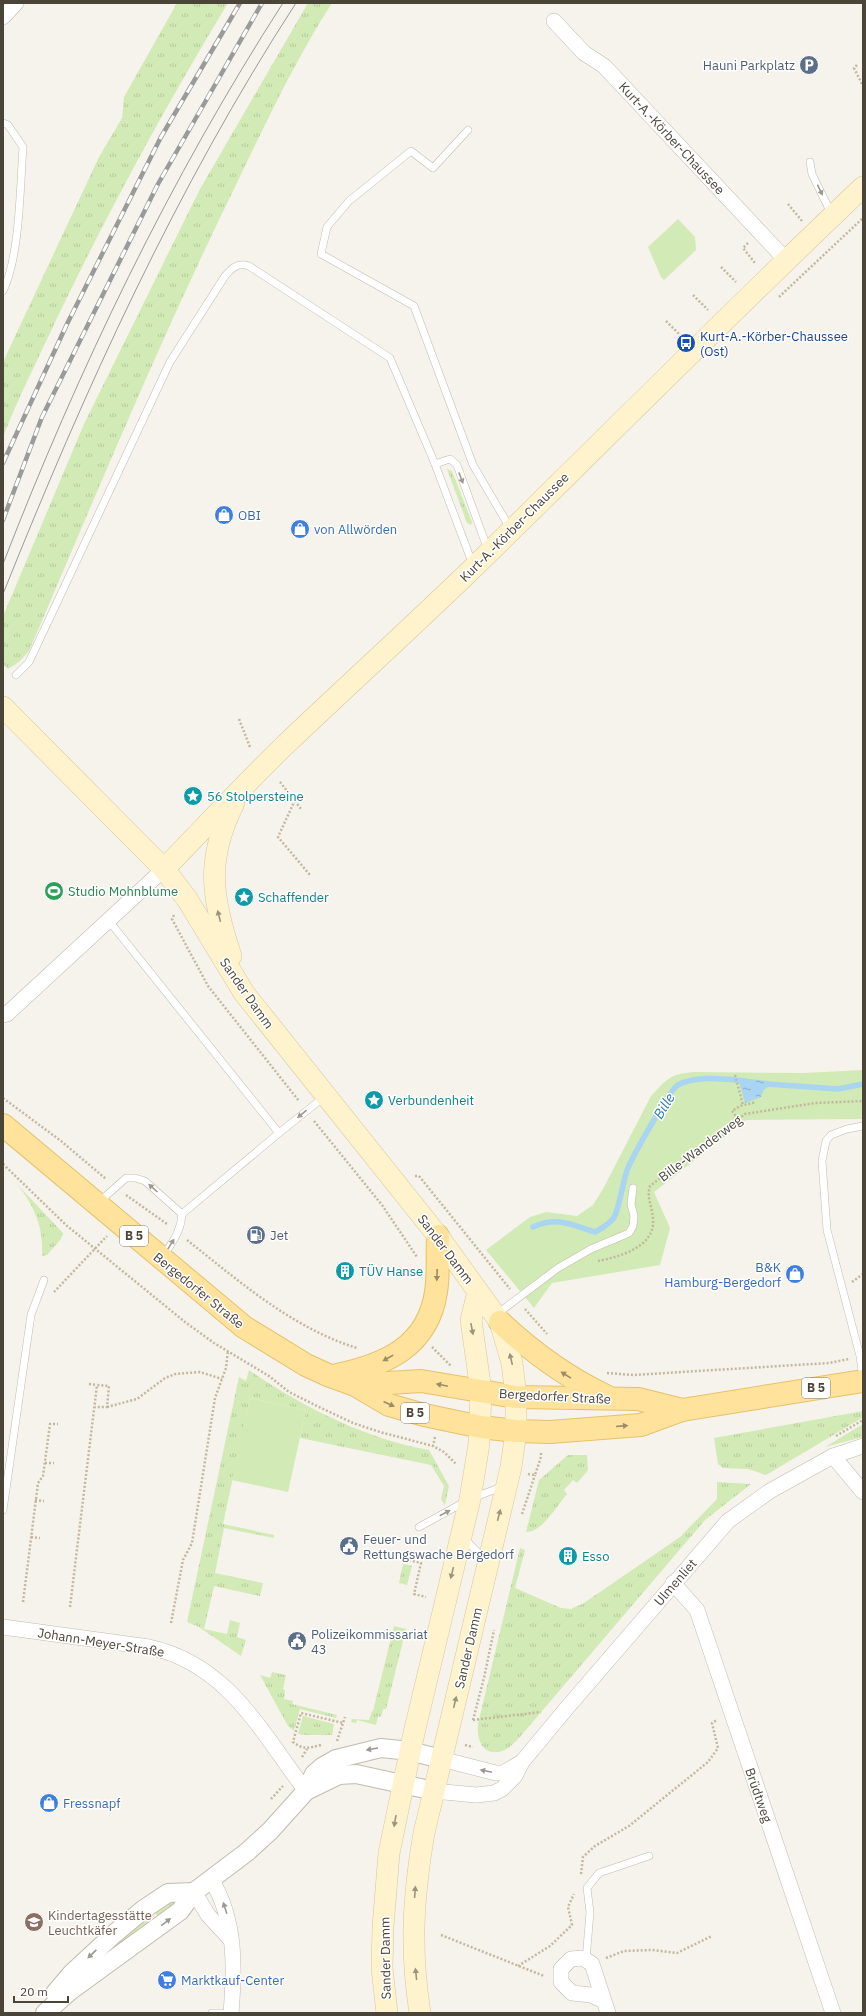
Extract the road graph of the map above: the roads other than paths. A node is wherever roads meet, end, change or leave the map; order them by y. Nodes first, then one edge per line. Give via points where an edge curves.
1 (16, 3) edge
2 (3, 17) edge
3 (554, 21) dead end
4 (3, 123) edge
5 (468, 130) dead end
6 (810, 162) dead end
7 (863, 187) edge
8 (833, 216) junction
9 (786, 260) junction
10 (3, 291) edge
11 (435, 464) junction
12 (511, 530) junction
13 (488, 552) junction
14 (473, 567) junction
15 (16, 675) dead end
16 (3, 707) edge
17 (240, 790) junction
18 (164, 869) junction
19 (108, 921) junction
20 (244, 993) junction
21 (4, 1018) edge
22 (325, 1096) junction
23 (3, 1125) edge
24 (863, 1126) edge
25 (279, 1133) junction
26 (633, 1188) dead end
27 (97, 1205) junction
28 (182, 1214) junction
29 (438, 1236) junction
30 (161, 1259) junction
31 (44, 1280) dead end
32 (478, 1292) junction
33 (498, 1319) junction
34 (330, 1376) junction
35 (863, 1380) edge
36 (355, 1385) junction
37 (481, 1391) junction
38 (516, 1397) junction
39 (613, 1399) junction
40 (682, 1410) junction
41 (481, 1427) junction
42 (516, 1431) junction
43 (863, 1446) edge
44 (832, 1456) junction
45 (506, 1486) junction
46 (863, 1492) edge
47 (470, 1499) junction
48 (3, 1510) edge
49 (419, 1526) dead end
50 (462, 1535) junction
51 (488, 1563) junction
52 (673, 1584) junction
53 (3, 1627) edge
54 (410, 1751) junction
55 (441, 1759) junction
56 (522, 1762) junction
57 (403, 1783) junction
58 (306, 1791) junction
59 (434, 1791) junction
60 (650, 1856) dead end
61 (211, 1879) junction
62 (194, 1892) junction
63 (230, 1940) junction
64 (589, 1962) junction
65 (606, 2007) edge
66 (42, 2013) edge
67 (45, 2013) edge
68 (212, 2013) edge
69 (222, 2013) edge
70 (231, 2013) edge
71 (387, 2013) edge
72 (420, 2013) edge
73 (833, 2013) edge

1 - 2 street
3 - 9 street, Kurt-A.-Körber-Chaussee via 584,53 613,75
4 - 10 lane via 8,125 23,147 16,230 9,279
5 - 12 lane via 433,168 411,151 364,187 349,200 327,227 321,254 414,306 473,465
6 -> 8 lane via 812,174
7 - 8 main road, Kurt-A.-Körber-Chaussee
8 - 9 main road, Kurt-A.-Körber-Chaussee
9 - 12 main road, Kurt-A.-Körber-Chaussee
11 -> 13 lane via 450,459 457,465
11 - 14 lane
11 - 15 lane via 390,358 249,266 234,266 170,362 29,662
12 - 13 main road, Kurt-A.-Körber-Chaussee
13 - 14 main road, Kurt-A.-Körber-Chaussee
14 - 17 main road, Kurt-A.-Körber-Chaussee
16 - 18 main road, Sander Damm
17 - 18 main road, Kurt-A.-Körber-Chaussee
20 -> 17 main road, Kurt-A.-Körber-Chaussee via 222,930 214,890 219,840 226,817
18 - 19 street, Kurt-A.-Körber-Chaussee
18 - 20 main road, Sander Damm via 187,899
19 - 21 street, Kurt-A.-Körber-Chaussee
19 - 25 lane
20 - 22 main road, Sander Damm
22 -> 25 lane
22 - 29 main road, Sander Damm
23 - 27 main road, Bergedorfer Straße / B 5
24 - 35 lane via 831,1135 826,1141 822,1161 827,1230 860,1356
25 - 28 lane
26 - 33 lane via 631,1204 634,1216 629,1233 591,1249 538,1282
28 -> 27 lane via 145,1181 135,1178 126,1178
27 - 30 main road, Bergedorfer Straße / B 5
30 -> 28 lane via 178,1233 183,1221
29 - 32 main road, Sander Damm
29 -> 34 main road via 436,1291 427,1322 419,1335 399,1351 367,1368
30 - 34 main road, Bergedorfer Straße / B 5 via 244,1327 281,1351
31 - 48 lane via 31,1315
32 - 33 main road, Sander Damm
32 -> 37 main road, Sander Damm via 470,1320
38 -> 33 main road, Sander Damm via 512,1363
39 -> 33 main road via 551,1365
34 - 36 main road, Bergedorfer Straße / B 5
35 - 40 main road, Bergedorfer Straße / B 5
37 -> 36 main road, Bergedorfer Straße / B 5 via 421,1381
36 -> 41 main road, Bergedorfer Straße / B 5 via 389,1405
37 - 38 main road, Bergedorfer Straße / B 5
37 - 41 main road, Sander Damm
38 - 39 main road, Bergedorfer Straße / B 5
38 - 42 main road, Sander Damm
39 - 40 main road, Bergedorfer Straße / B 5 via 638,1399
42 -> 40 main road, Bergedorfer Straße / B 5 via 550,1432 640,1424
41 - 42 main road, Bergedorfer Straße / B 5
41 - 47 main road, Sander Damm
42 - 45 main road, Sander Damm
43 - 44 street, Ulmenliet
44 - 46 street
44 - 52 street, Ulmenliet via 770,1491 728,1521
45 - 47 lane
51 -> 45 main road, Sander Damm
49 -> 47 lane
47 - 50 main road, Sander Damm
50 - 51 lane
50 -> 54 main road, Sander Damm
55 -> 51 main road, Sander Damm
52 - 56 street, Ulmenliet
52 - 73 street, Brüdtweg via 697,1610
53 - 58 street, Johann-Meyer-Straße via 149,1647 191,1661 229,1690 250,1714
54 - 55 street
54 - 57 main road, Sander Damm
54 -> 58 street via 381,1748 336,1759 314,1774
56 -> 55 street, Ulmenliet via 496,1773
55 - 59 main road, Sander Damm
56 - 59 street, Ulmenliet via 510,1782 494,1793 476,1795
57 - 58 street via 348,1774 331,1778
57 - 59 street
57 -> 71 main road, Sander Damm via 389,1853 385,1894 382,1968
58 - 61 street via 247,1852
72 -> 59 main road, Sander Damm via 413,1924 416,1882
60 - 64 lane via 599,1873 587,1888 590,1912
61 - 62 street
63 -> 61 street via 225,1906
62 - 63 street via 208,1915
62 -> 66 street via 168,1893 144,1909 72,1973
67 -> 62 street via 70,1991 180,1911
63 - 70 street via 234,1975
64 - 65 street
64 - 65 street via 583,1958 571,1959 561,1968 562,1982 572,1993 591,1995
68 - 69 lane

